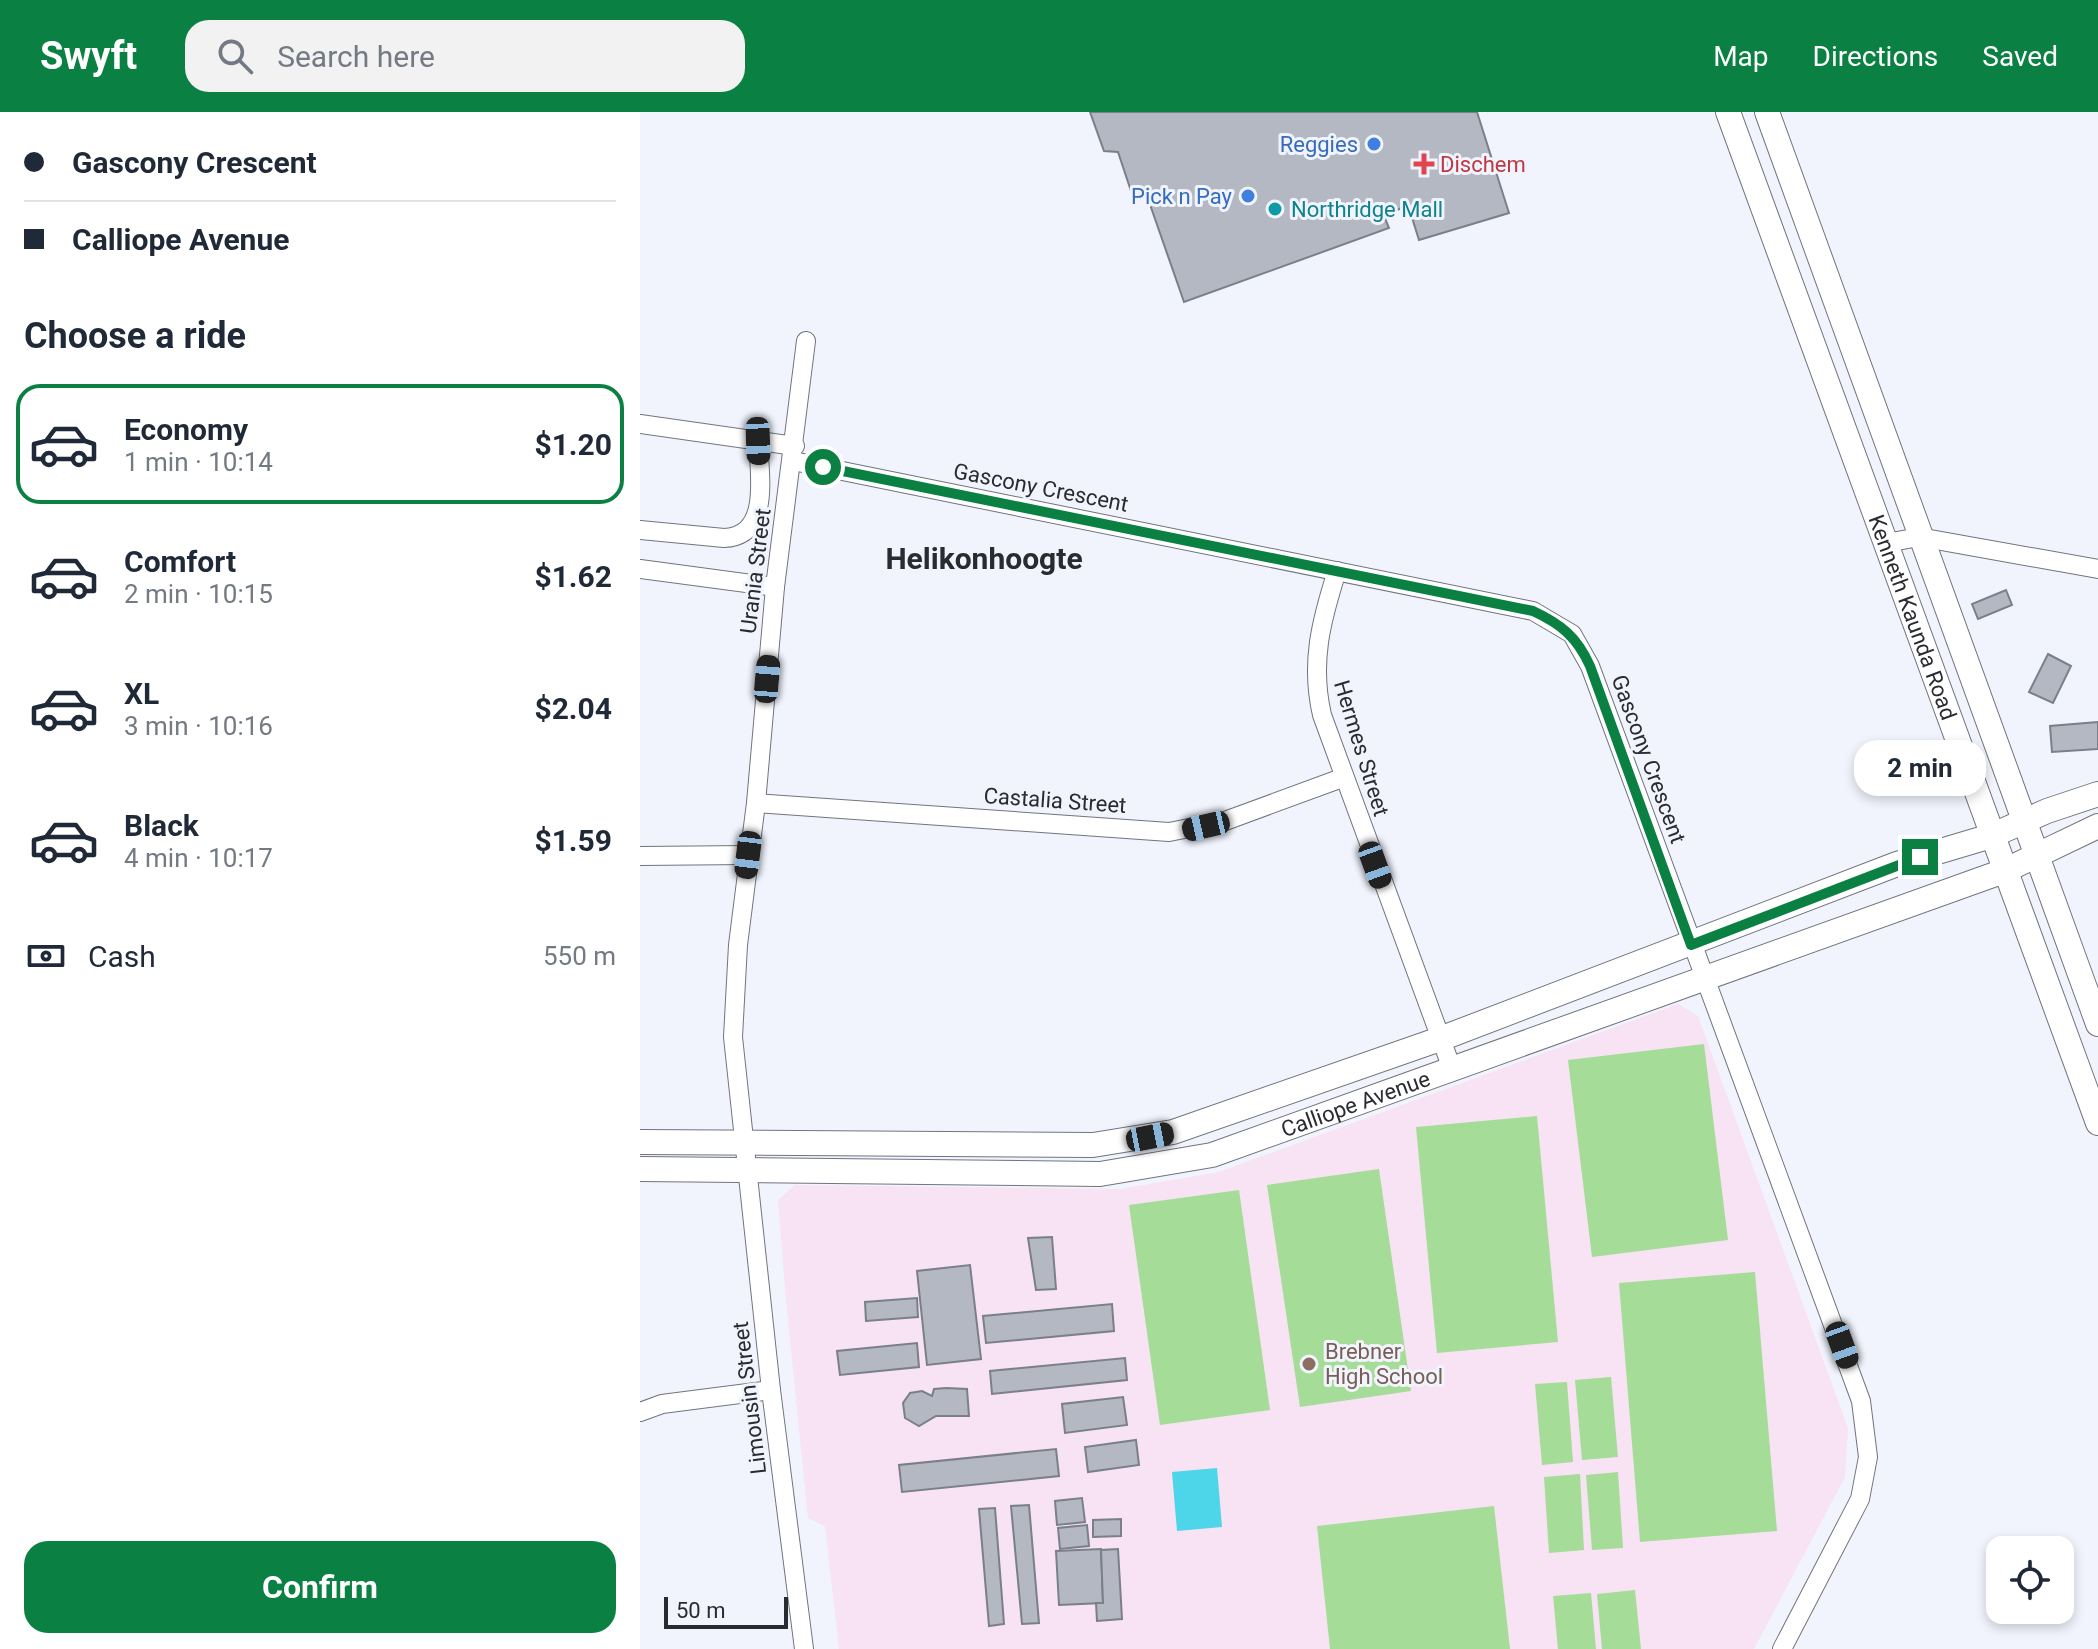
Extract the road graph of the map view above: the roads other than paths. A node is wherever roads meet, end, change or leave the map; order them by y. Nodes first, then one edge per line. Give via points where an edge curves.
1 (1728, 112) edge
2 (1767, 112) edge
3 (806, 341) dead end
4 (640, 424) edge
5 (758, 441) junction
6 (794, 453) junction
7 (640, 530) edge
8 (1919, 537) junction
9 (1886, 543) junction
10 (640, 569) edge
11 (2098, 569) edge
12 (1337, 571) junction
13 (775, 587) junction
14 (1342, 778) junction
15 (2098, 794) edge
16 (756, 803) junction
17 (2025, 821) junction
18 (2098, 826) edge
19 (1991, 836) junction
20 (748, 855) junction
21 (640, 856) edge
22 (2038, 856) junction
23 (2004, 871) junction
24 (1691, 945) junction
25 (1703, 976) junction
26 (2098, 1024) edge
27 (1440, 1039) junction
28 (1452, 1069) junction
29 (2098, 1123) edge
30 (746, 1141) junction
31 (640, 1142) edge
32 (749, 1168) junction
33 (640, 1169) edge
34 (771, 1390) junction
35 (640, 1412) edge
36 (804, 1649) edge
37 (1782, 1649) edge

1 - 9 street, Kenneth Kaunda Road
2 - 8 street, Kenneth Kaunda Road
3 - 6 street, Urania Street
4 - 5 street, Gascony Crescent
5 - 6 street, Gascony Crescent
5 - 7 street via 760,508 737,536
6 - 12 street, Gascony Crescent
6 - 13 street, Urania Street
8 - 9 street
8 - 11 street
8 - 17 street, Kenneth Kaunda Road
9 - 19 street, Kenneth Kaunda Road
10 - 13 street
12 - 14 street, Hermes Street via 1314,662 1322,715
12 - 24 street, Gascony Crescent via 1533,611 1572,634 1590,666
13 - 16 street, Urania Street
14 - 16 street, Castalia Street via 1216,824 1169,832
14 - 27 street, Hermes Street
15 - 17 street, Calliope Avenue
16 - 20 street, Urania Street
17 - 19 street, Calliope Avenue
17 - 22 street, Kenneth Kaunda Road
18 - 22 street, Calliope Avenue
19 - 23 street, Kenneth Kaunda Road
19 - 24 street, Calliope Avenue via 1897,864
20 - 21 street
20 - 30 street, Urania Street via 733,1037
22 - 23 street, Calliope Avenue
22 - 26 street, Kenneth Kaunda Road
23 - 25 street, Calliope Avenue
23 - 29 street, Kenneth Kaunda Road
24 - 25 street, Gascony Crescent
24 - 27 street, Calliope Avenue
25 - 28 street, Calliope Avenue
25 - 37 street, Gascony Crescent via 1853,1373 1866,1431 1868,1457 1860,1499
27 - 28 street, Hermes Street
27 - 30 street, Calliope Avenue via 1224,1117 1127,1141
28 - 32 street, Calliope Avenue via 1212,1155 1126,1170 1042,1175
30 - 31 street, Calliope Avenue
30 - 32 street, Limousin Street
32 - 33 street, Calliope Avenue
32 - 34 street, Limousin Street
34 - 35 street via 675,1402
34 - 36 street, Limousin Street

